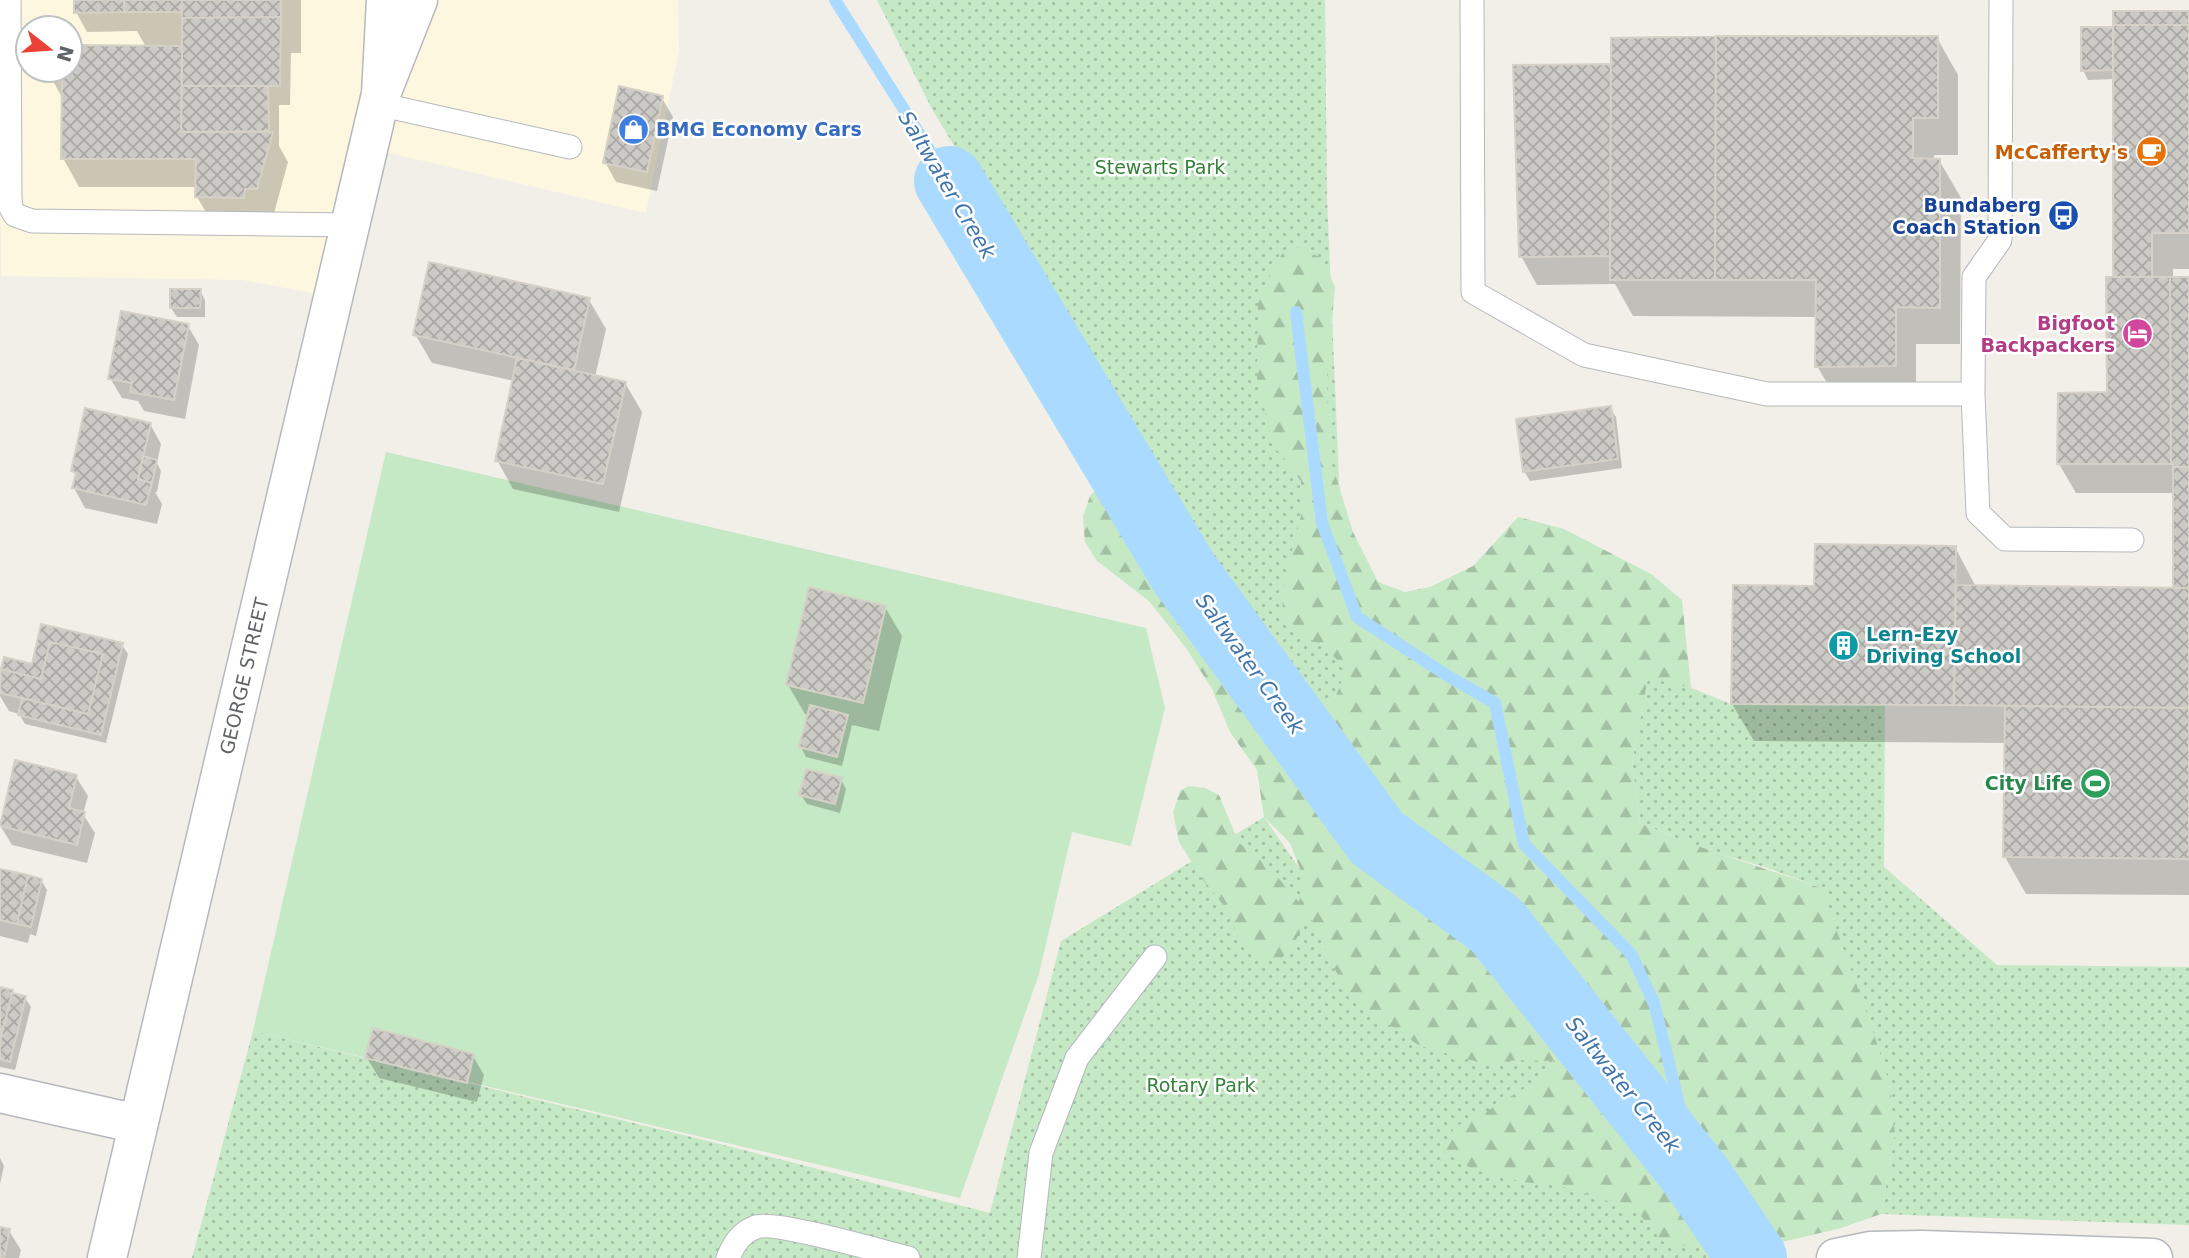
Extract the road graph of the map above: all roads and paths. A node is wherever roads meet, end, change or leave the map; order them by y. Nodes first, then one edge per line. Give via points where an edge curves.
1 (9, 0) edge
2 (386, 0) edge
3 (418, 0) edge
4 (1472, 0) edge
5 (2001, 0) edge
6 (380, 99) junction
7 (570, 147) dead end
8 (350, 225) junction
9 (1973, 394) junction
10 (2132, 540) dead end
11 (1154, 957) dead end
12 (0, 1093) edge
13 (138, 1124) junction
14 (1853, 1254) edge
15 (107, 1258) edge
16 (728, 1258) edge
17 (908, 1258) edge
18 (1029, 1258) edge
19 (2153, 1258) edge

1 - 8 lane via 10,198 15,215 32,221
2 - 6 street, GEORGE STREET
3 - 6 street, GEORGE STREET
4 - 9 lane via 1473,292 1584,355 1754,392
5 - 9 lane via 2000,240 1974,277
6 - 7 lane
6 - 8 street, GEORGE STREET
8 - 13 street, GEORGE STREET
9 - 10 lane via 1978,513 2005,539
11 - 18 lane via 1077,1058 1041,1153
12 - 13 street
13 - 15 street, GEORGE STREET
14 - 19 street via 1960,1251
16 - 17 lane via 736,1240 757,1226 784,1227

